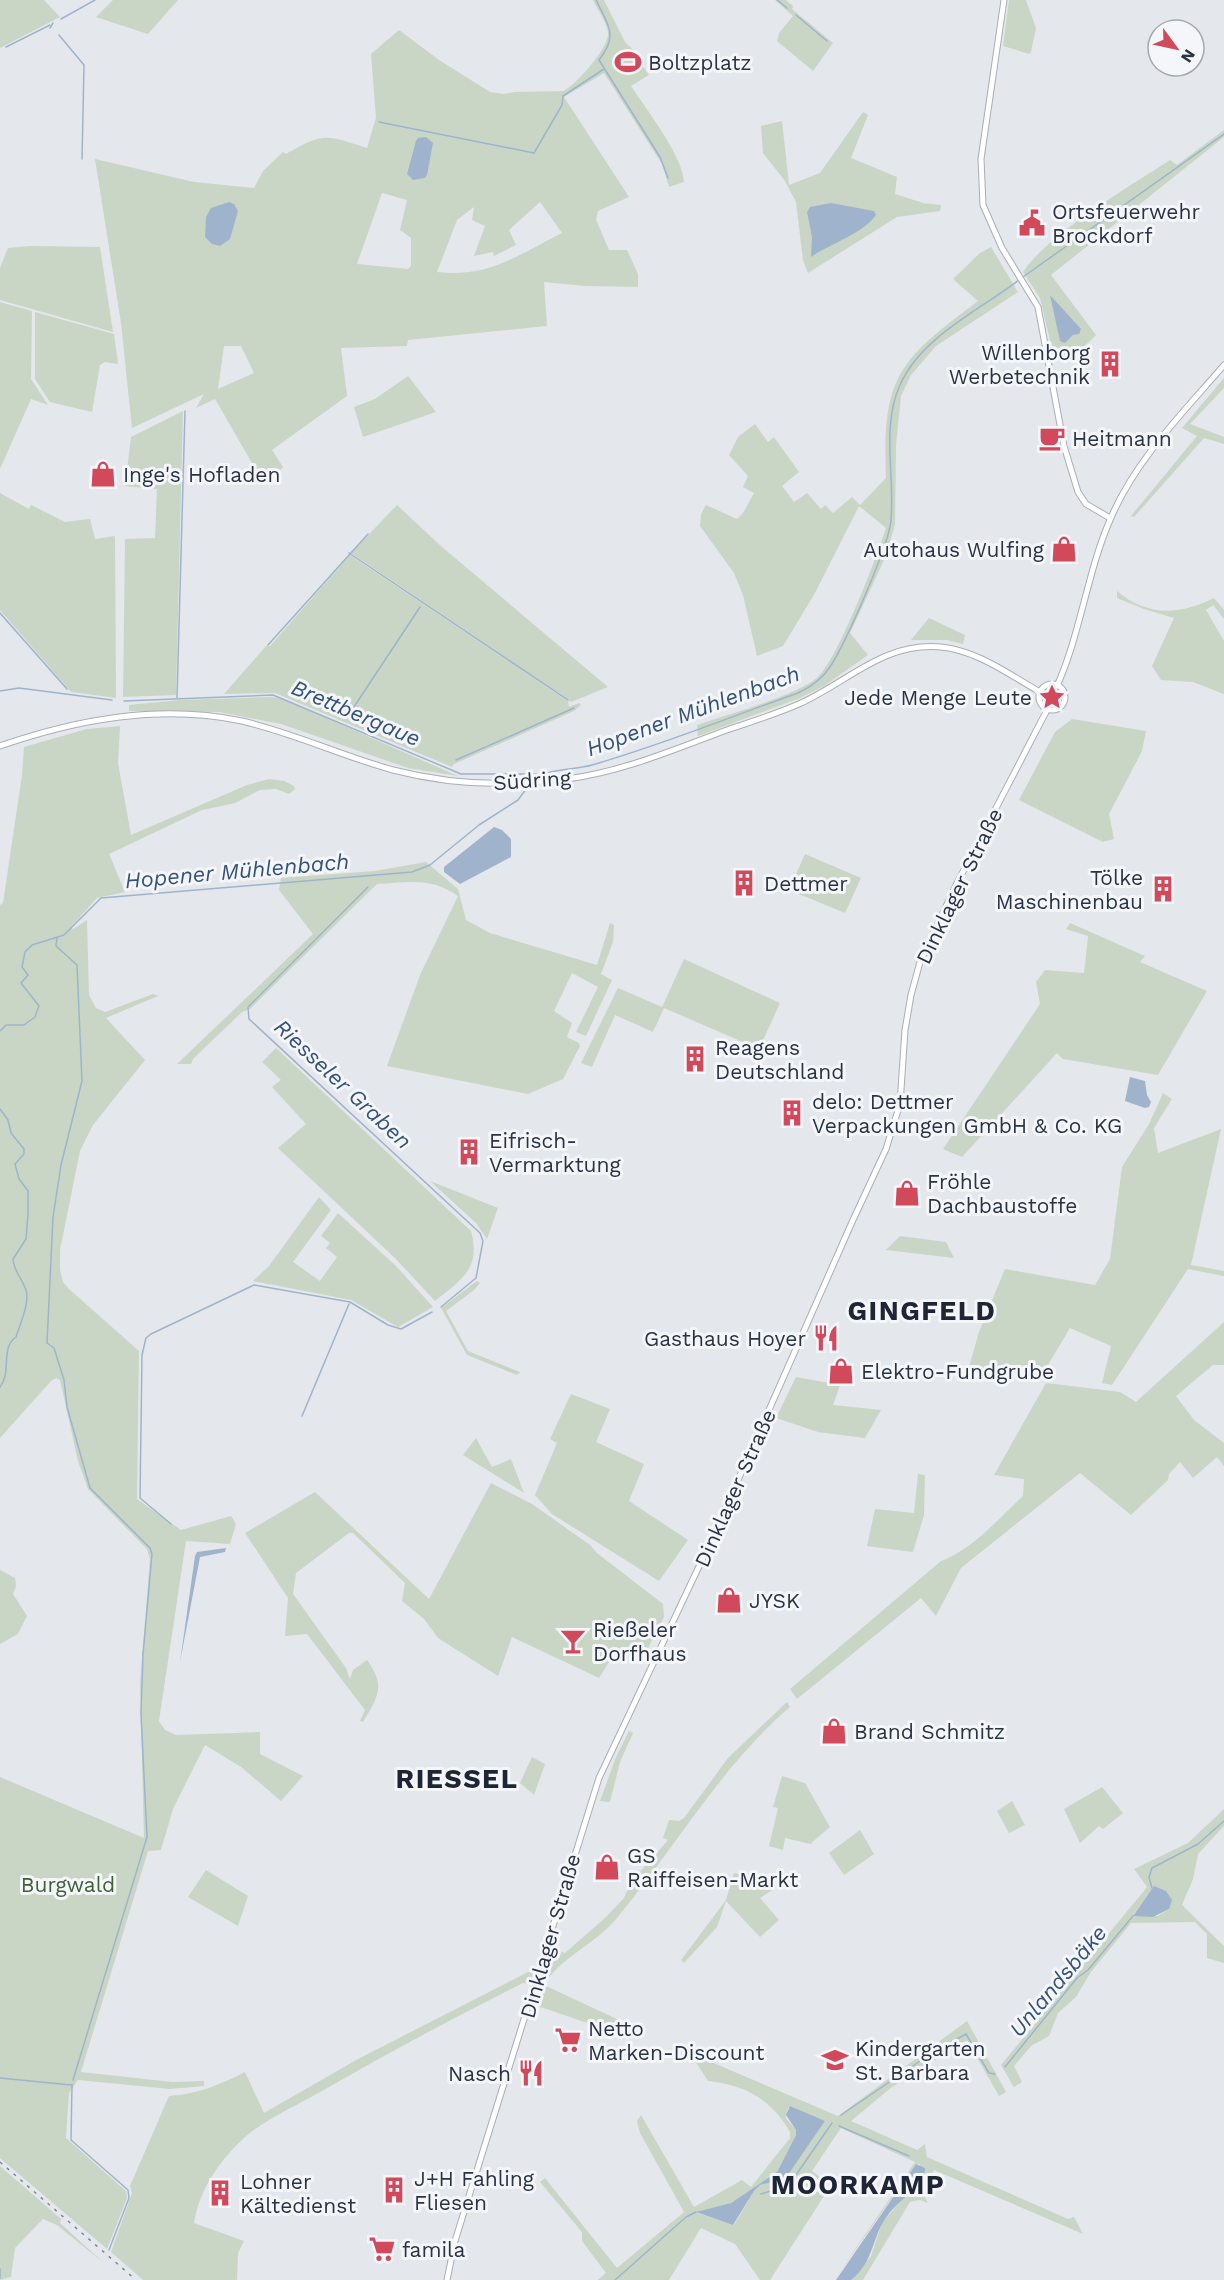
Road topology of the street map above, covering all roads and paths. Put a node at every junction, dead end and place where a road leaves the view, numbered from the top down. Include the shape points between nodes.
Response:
1 (1004, 0) edge
2 (1224, 365) edge
3 (1110, 518) junction
4 (1057, 686) junction
5 (1040, 692) junction
6 (1047, 710) junction
7 (0, 746) edge
8 (447, 2280) edge

1 - 3 main road via 980,176 987,219 1042,319 1072,477 1086,504
2 - 3 main road via 1152,449
3 - 4 main road via 1096,555 1070,655
4 - 5 main road via 1049,685
4 - 6 main road via 1064,701 1056,710
5 - 6 main road via 1040,702
5 - 7 main road, Südring via 985,661 958,651 914,647 869,662 799,704 697,741 595,774 521,784 425,777 272,729 206,716 150,714 90,720
6 - 8 main road, Dinklager Straße via 920,962 905,1030 900,1104 886,1149 600,1778 455,2241

